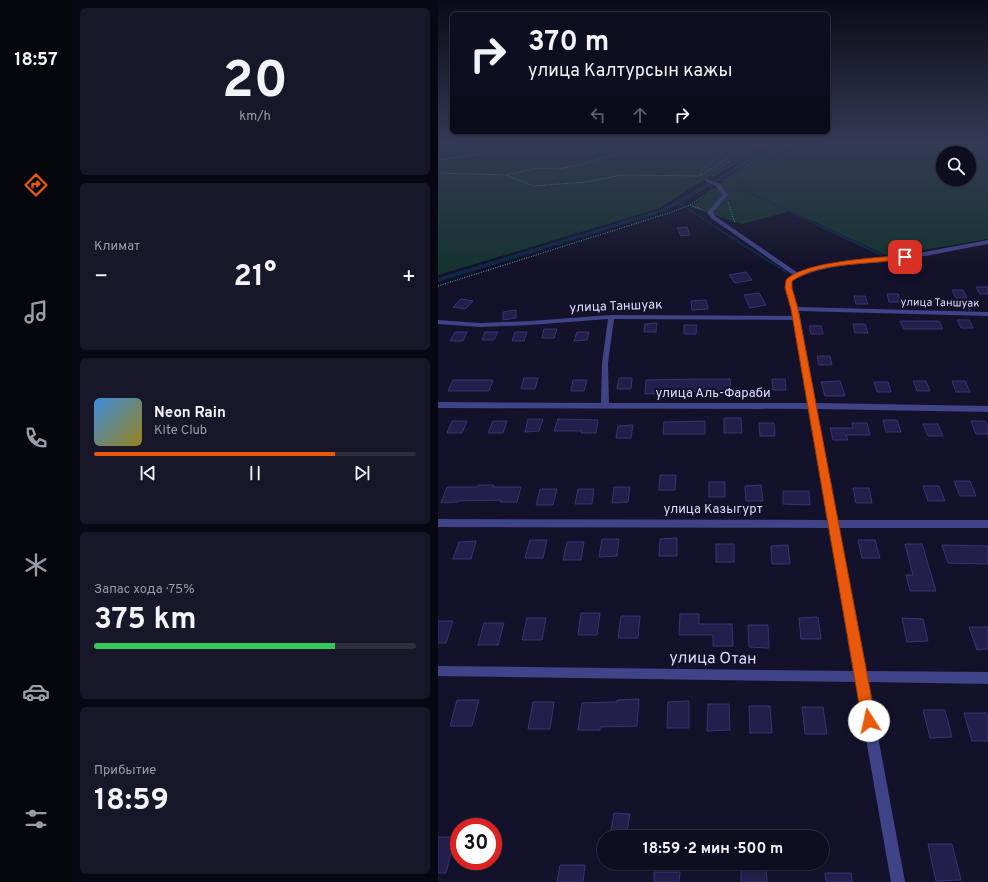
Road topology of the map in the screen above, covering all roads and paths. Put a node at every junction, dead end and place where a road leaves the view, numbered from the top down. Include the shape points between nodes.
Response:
1 (526, 183) edge
2 (571, 183) edge
3 (714, 183) edge
4 (721, 183) edge
5 (718, 185) junction
6 (726, 195) junction
7 (690, 205) junction
8 (710, 212) junction
9 (734, 231) junction
10 (988, 242) edge
11 (797, 275) junction
12 (438, 286) edge
13 (795, 314) junction
14 (988, 314) edge
15 (610, 317) junction
16 (438, 322) edge
17 (438, 405) edge
18 (605, 406) junction
19 (812, 406) junction
20 (988, 409) edge
21 (438, 523) edge
22 (833, 523) junction
23 (988, 524) edge
24 (438, 671) edge
25 (861, 677) junction
26 (988, 678) edge
27 (898, 882) edge

1 - 2 path via 533,186
3 - 5 street
4 - 5 path
5 - 6 street
5 - 7 path
6 - 8 street
6 - 9 path via 736,227
7 - 8 path
7 - 12 path
8 - 9 street via 713,217
9 - 11 street
10 - 11 street via 891,259 826,266
11 - 13 street via 789,280
13 - 14 street, улица Таншуак
13 - 15 street, улица Таншуак
13 - 19 street
15 - 16 street, улица Таншуак via 480,325
15 - 18 street via 605,363
17 - 18 street, улица Аль-Фараби
18 - 19 street, улица Аль-Фараби
19 - 20 street, улица Аль-Фараби
19 - 22 street
21 - 22 street, улица Казыгурт
22 - 23 street, улица Казыгурт
22 - 25 street
24 - 25 street, улица Отан
25 - 26 street, улица Отан
25 - 27 street

